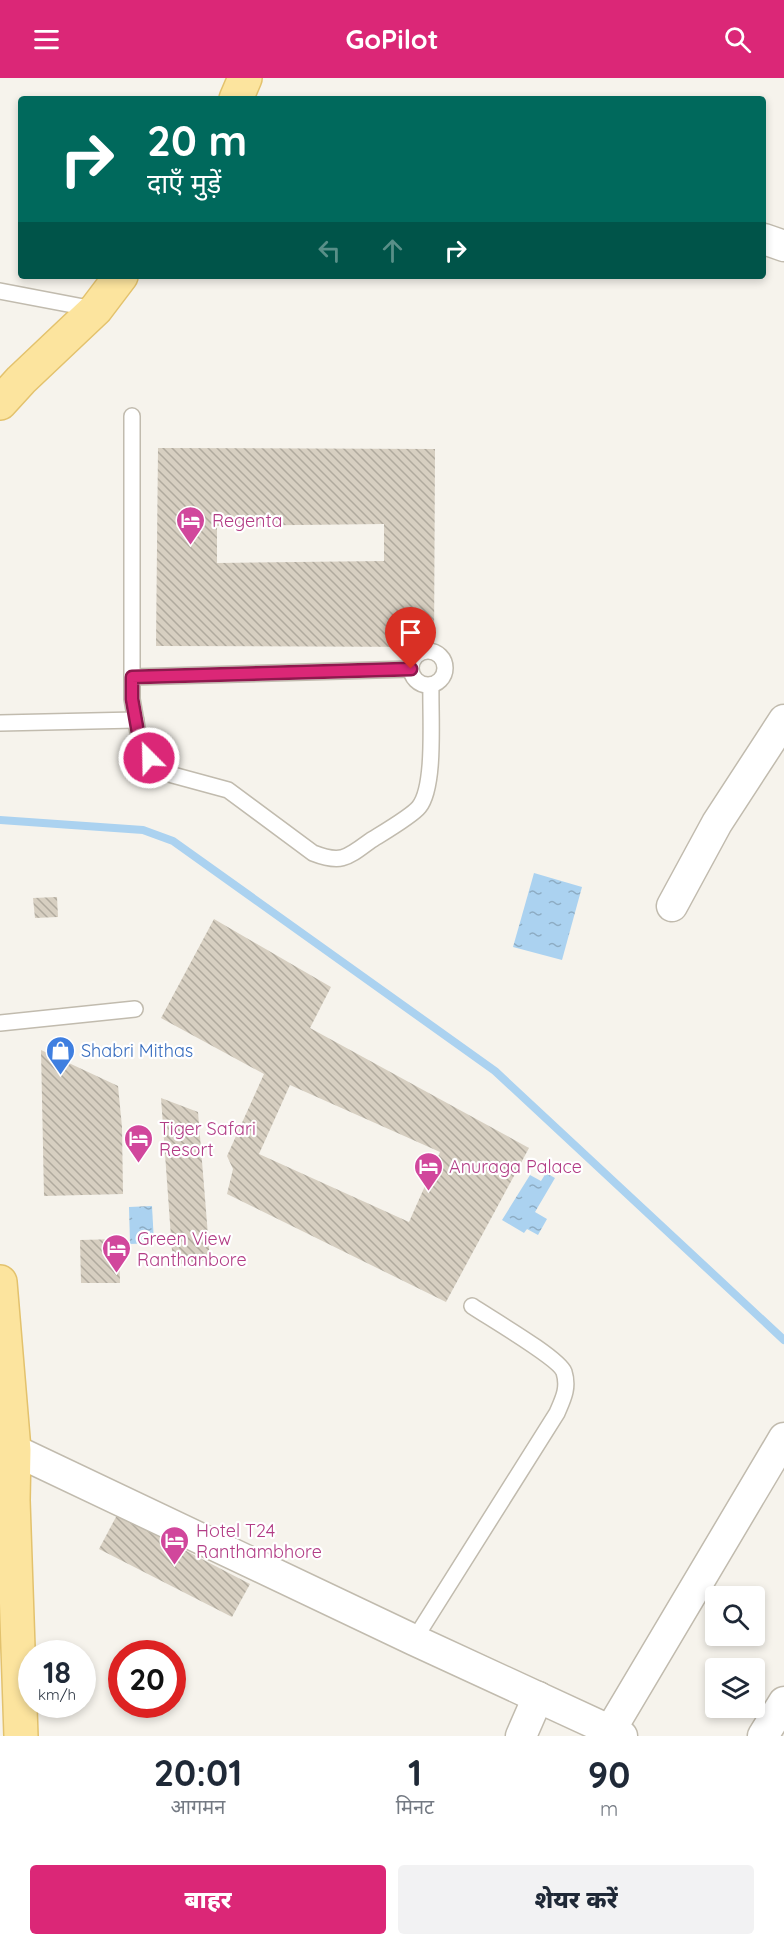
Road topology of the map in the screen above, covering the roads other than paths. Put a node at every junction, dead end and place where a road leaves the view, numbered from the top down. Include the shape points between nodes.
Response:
1 (245, 78) edge
2 (237, 96) edge
3 (766, 240) edge
4 (784, 246) edge
5 (119, 279) edge
6 (0, 291) edge
7 (96, 309) junction
8 (0, 403) edge
9 (132, 416) dead end
10 (411, 669) junction
11 (132, 677) junction
12 (431, 685) junction
13 (136, 720) junction
14 (784, 720) edge
15 (0, 723) edge
16 (672, 906) dead end
17 (135, 1009) dead end
18 (0, 1023) edge
19 (0, 1282) edge
20 (472, 1306) dead end
21 (784, 1438) edge
22 (14, 1450) junction
23 (7, 1502) edge
24 (414, 1640) junction
25 (538, 1697) junction
26 (784, 1701) edge
27 (616, 1733) edge
28 (21, 1736) edge
29 (521, 1736) edge
30 (763, 1736) edge

1 - 2 main road
3 - 4 street
5 - 7 main road
6 - 7 lane
7 - 8 main road
9 - 11 lane
10 - 11 lane
10 - 12 lane via 420,683
10 - 12 lane via 413,658 422,651 439,654 446,669 440,680
11 - 13 lane
12 - 13 lane via 427,793 418,808 346,859 328,859 313,853 228,790 158,771 140,744
13 - 15 lane
14 - 16 street via 717,823
17 - 18 lane
19 - 22 main road
20 - 24 lane via 548,1356 563,1370 566,1390 557,1413
21 - 27 street
22 - 23 main road
22 - 24 street
23 - 28 main road
24 - 25 street
25 - 27 street
25 - 29 street
26 - 30 street

